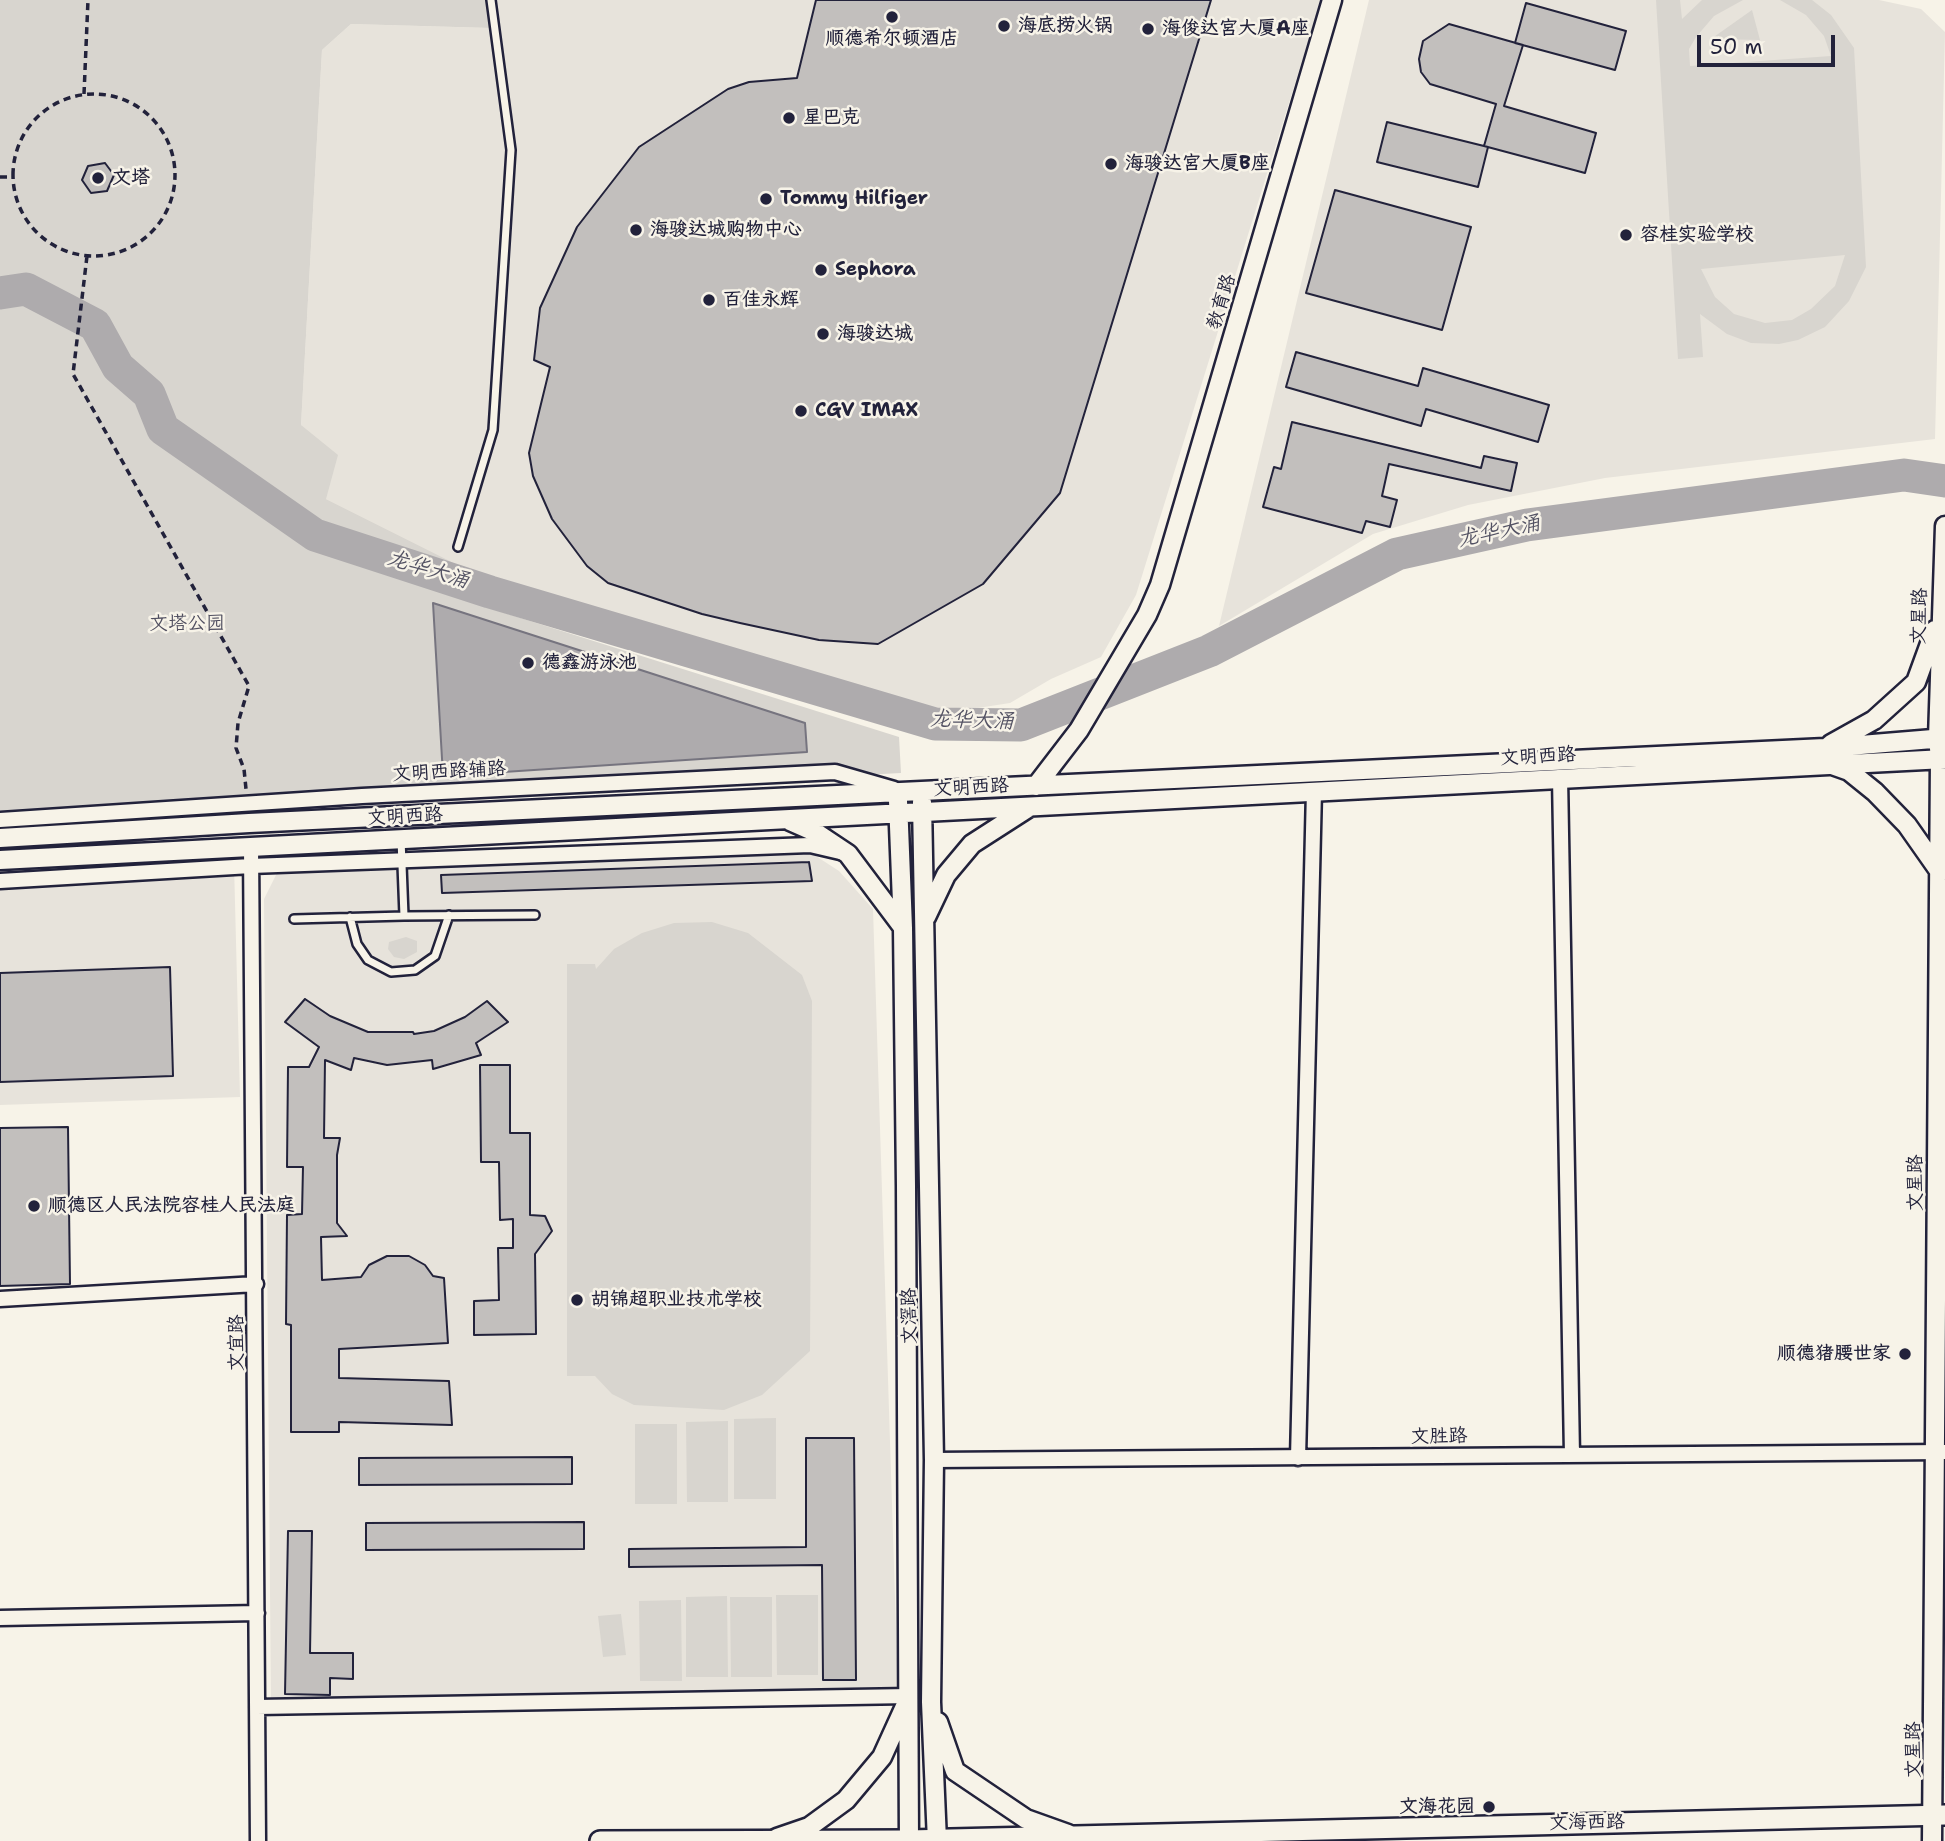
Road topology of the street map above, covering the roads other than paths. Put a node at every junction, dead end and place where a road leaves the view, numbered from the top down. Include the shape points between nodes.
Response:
1 (491, 0) edge
2 (1332, 0) edge
3 (1945, 526) edge
4 (458, 547) dead end
5 (1941, 614) junction
6 (1941, 738) edge
7 (1827, 756) junction
8 (1943, 759) edge
9 (1560, 777) junction
10 (1036, 786) junction
11 (923, 789) junction
12 (1314, 790) junction
13 (899, 791) junction
14 (1031, 806) junction
15 (922, 812) junction
16 (898, 813) junction
17 (787, 819) junction
18 (0, 820) edge
19 (0, 838) edge
20 (401, 838) junction
21 (251, 846) junction
22 (848, 854) junction
23 (0, 860) edge
24 (402, 860) junction
25 (251, 866) junction
26 (1940, 872) junction
27 (0, 881) edge
28 (449, 915) junction
29 (535, 915) dead end
30 (404, 916) junction
31 (350, 917) junction
32 (294, 919) dead end
33 (924, 923) junction
34 (904, 928) junction
35 (256, 1284) junction
36 (0, 1299) edge
37 (1940, 1452) edge
38 (1572, 1455) junction
39 (1298, 1458) junction
40 (934, 1460) junction
41 (257, 1613) junction
42 (0, 1618) edge
43 (910, 1696) junction
44 (932, 1702) junction
45 (257, 1707) junction
46 (1940, 1815) edge
47 (1068, 1834) junction
48 (937, 1839) edge
49 (771, 1840) edge
50 (909, 1840) edge
51 (258, 1841) edge
52 (600, 1841) edge
53 (1933, 1841) edge

1 - 4 lane via 511,150 493,430
2 - 10 street, 教育路 via 1164,574 1147,615 1079,730
3 - 5 street, 文星路
5 - 6 street, 文星路
5 - 7 street via 1916,682
6 - 7 street, 文明西路
6 - 8 street, 文星路
7 - 8 street, 文明西路
7 - 9 street, 文明西路
7 - 10 street, 文明西路
7 - 26 street via 1875,792 1907,825
8 - 26 street, 文星路
9 - 12 street, 文明西路
9 - 38 street
10 - 11 street, 文明西路
11 - 13 street, 文明西路
11 - 15 street, 文滘路
12 - 14 street, 文明西路
12 - 39 street
13 - 16 street, 文滘路
13 - 18 street, 文明西路辅路 via 835,772
13 - 19 street, 文明西路
14 - 15 street, 文明西路
14 - 33 street via 972,844 946,875
15 - 16 street, 文明西路
15 - 33 street, 文滘路
16 - 17 street, 文明西路
16 - 34 street, 文滘路
17 - 20 street, 文明西路
17 - 22 street
20 - 21 street, 文明西路
20 - 24 lane
21 - 23 street, 文明西路
21 - 25 street, 文宜路
22 - 24 street via 810,845
22 - 34 street
24 - 25 street
24 - 30 lane
25 - 27 street
25 - 35 street, 文宜路
26 - 37 street, 文星路
28 - 29 lane
28 - 30 lane
28 - 31 lane via 435,956 415,970 391,972 368,960 357,944
30 - 31 lane
31 - 32 lane
33 - 40 street, 文滘路
34 - 43 street, 文滘路
35 - 36 street
35 - 41 street, 文宜路
37 - 38 street, 文胜路
37 - 46 street, 文星路
38 - 39 street, 文胜路
39 - 40 street, 文胜路
40 - 44 street, 文滘路
41 - 42 street
41 - 45 street, 文宜路
43 - 45 street
43 - 49 street via 882,1757 846,1800 809,1827
43 - 50 street, 文滘路
44 - 47 street via 955,1771 1026,1819
44 - 48 street, 文滘路
45 - 51 street, 文宜路
46 - 47 main road, 文海西路
46 - 53 street, 文星路
47 - 48 main road, 文海西路
48 - 50 main road, 文海西路
49 - 50 main road, 文海西路
49 - 52 main road, 文海西路

